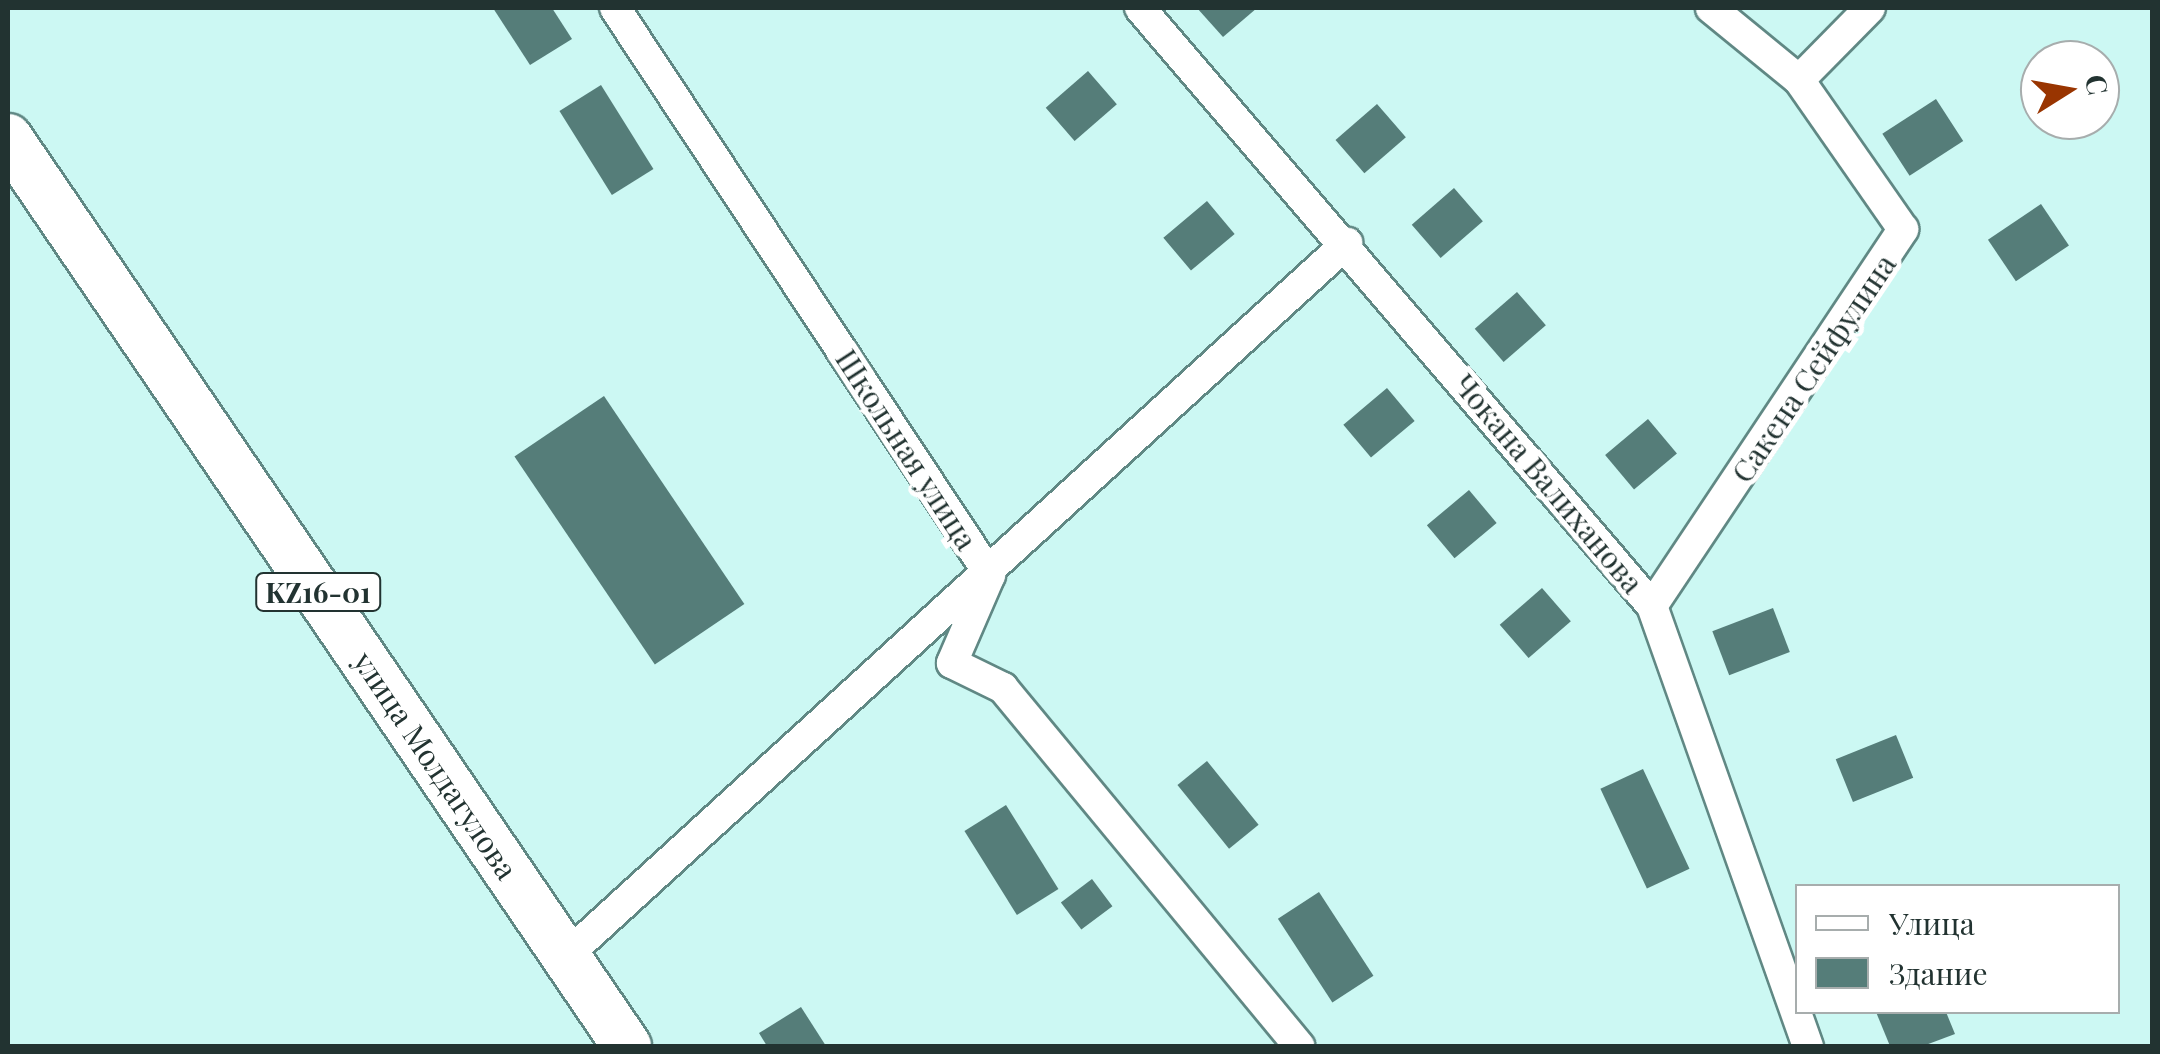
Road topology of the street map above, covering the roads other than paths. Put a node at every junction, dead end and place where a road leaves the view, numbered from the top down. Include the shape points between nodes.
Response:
1 (615, 8) edge
2 (1140, 8) edge
3 (1710, 8) edge
4 (1870, 8) edge
5 (1798, 80) junction
6 (8, 138) edge
7 (1347, 243) junction
8 (990, 575) junction
9 (1652, 606) junction
10 (566, 956) junction
11 (1795, 1009) edge
12 (1797, 1014) edge
13 (627, 1046) edge
14 (1299, 1046) edge
15 (1808, 1046) edge

1 - 8 street, Школьная улица
2 - 7 street, Чокана Валиханова
3 - 5 street, Сакена Сейфулина
4 - 5 street
5 - 9 street, Сакена Сейфулина via 1903,229
6 - 10 main road, улица Молдагулова / KZ16-01
7 - 8 street
7 - 9 street, Чокана Валиханова
8 - 10 street
8 - 14 street, Школьная улица via 952,663 1003,688
9 - 11 street, Чокана Валиханова
10 - 13 main road, улица Молдагулова / KZ16-01
12 - 15 street, Чокана Валиханова

